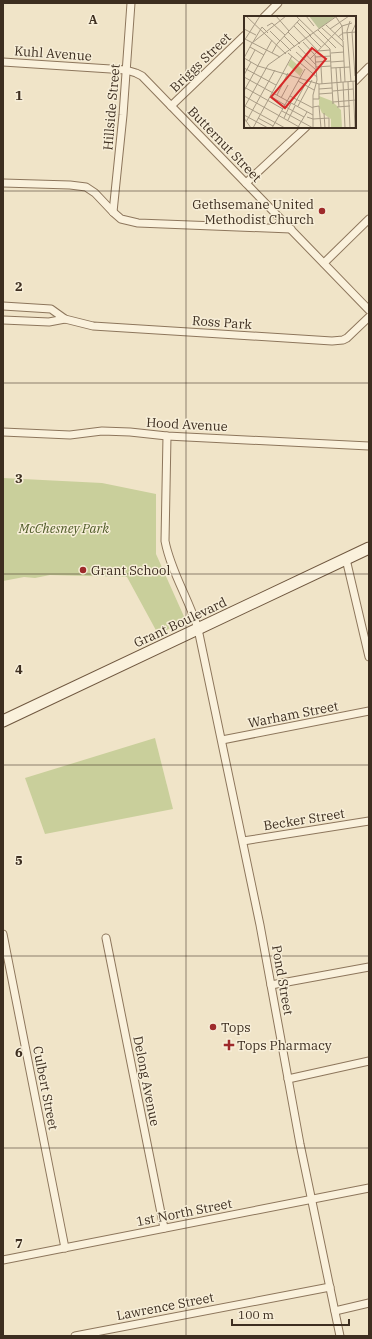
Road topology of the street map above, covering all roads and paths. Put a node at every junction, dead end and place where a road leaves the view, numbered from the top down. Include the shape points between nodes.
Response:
1 (131, 3) edge
2 (278, 3) edge
3 (265, 16) edge
4 (244, 36) edge
5 (3, 62) edge
6 (369, 67) edge
7 (126, 70) junction
8 (356, 80) edge
9 (171, 106) junction
10 (305, 128) edge
11 (3, 182) edge
12 (246, 184) junction
13 (113, 212) junction
14 (369, 219) edge
15 (291, 229) junction
16 (324, 263) junction
17 (3, 306) edge
18 (369, 310) edge
19 (369, 317) edge
20 (65, 319) junction
21 (3, 320) edge
22 (3, 432) edge
23 (167, 436) junction
24 (369, 446) edge
25 (369, 548) edge
26 (346, 559) junction
27 (198, 629) junction
28 (369, 657) edge
29 (369, 711) edge
30 (3, 721) edge
31 (222, 740) junction
32 (369, 821) edge
33 (243, 841) junction
34 (3, 934) edge
35 (106, 938) dead end
36 (369, 967) edge
37 (271, 985) junction
38 (369, 1062) edge
39 (288, 1079) junction
40 (369, 1188) edge
41 (312, 1198) junction
42 (164, 1228) junction
43 (65, 1248) junction
44 (3, 1260) edge
45 (330, 1287) junction
46 (369, 1303) edge
47 (335, 1311) junction
48 (75, 1336) edge
49 (340, 1336) edge

1 - 7 street, Hillside Street
2 - 3 street
4 - 9 street, Briggs Street
5 - 7 street, Kuhl Avenue
6 - 8 street
7 - 9 street, Butternut Street via 142,76
7 - 13 street, Hillside Street
9 - 12 street, Butternut Street
10 - 12 street
11 - 13 street via 86,187
12 - 15 street, Butternut Street
13 - 15 street via 122,219 138,223
14 - 16 street
15 - 16 street, Butternut Street
16 - 18 street, Butternut Street
17 - 20 street, Ross Park via 51,309
19 - 20 street, Ross Park via 347,338 332,341 93,326
20 - 21 street, Ross Park via 49,322
22 - 23 street, Hood Avenue via 70,435 109,432
23 - 24 street, Hood Avenue
23 - 27 street, Pond Street via 165,541 173,570
25 - 26 street, Grant Boulevard
26 - 27 street, Grant Boulevard
26 - 28 street
27 - 30 street, Grant Boulevard
27 - 31 street, Pond Street
29 - 31 street, Warham Street
31 - 33 street, Pond Street
32 - 33 street, Becker Street
33 - 37 street, Pond Street
34 - 43 street, Culbert Street
35 - 42 street, Delong Avenue
36 - 37 street
37 - 39 street, Pond Street
38 - 39 street
39 - 41 street, Pond Street
40 - 41 street, 1st North Street
41 - 42 street, 1st North Street
41 - 45 street, Pond Street
42 - 43 street, 1st North Street
43 - 44 street, 1st North Street
45 - 47 street, Pond Street
45 - 48 street, Lawrence Street
46 - 47 street
47 - 49 street, Pond Street

